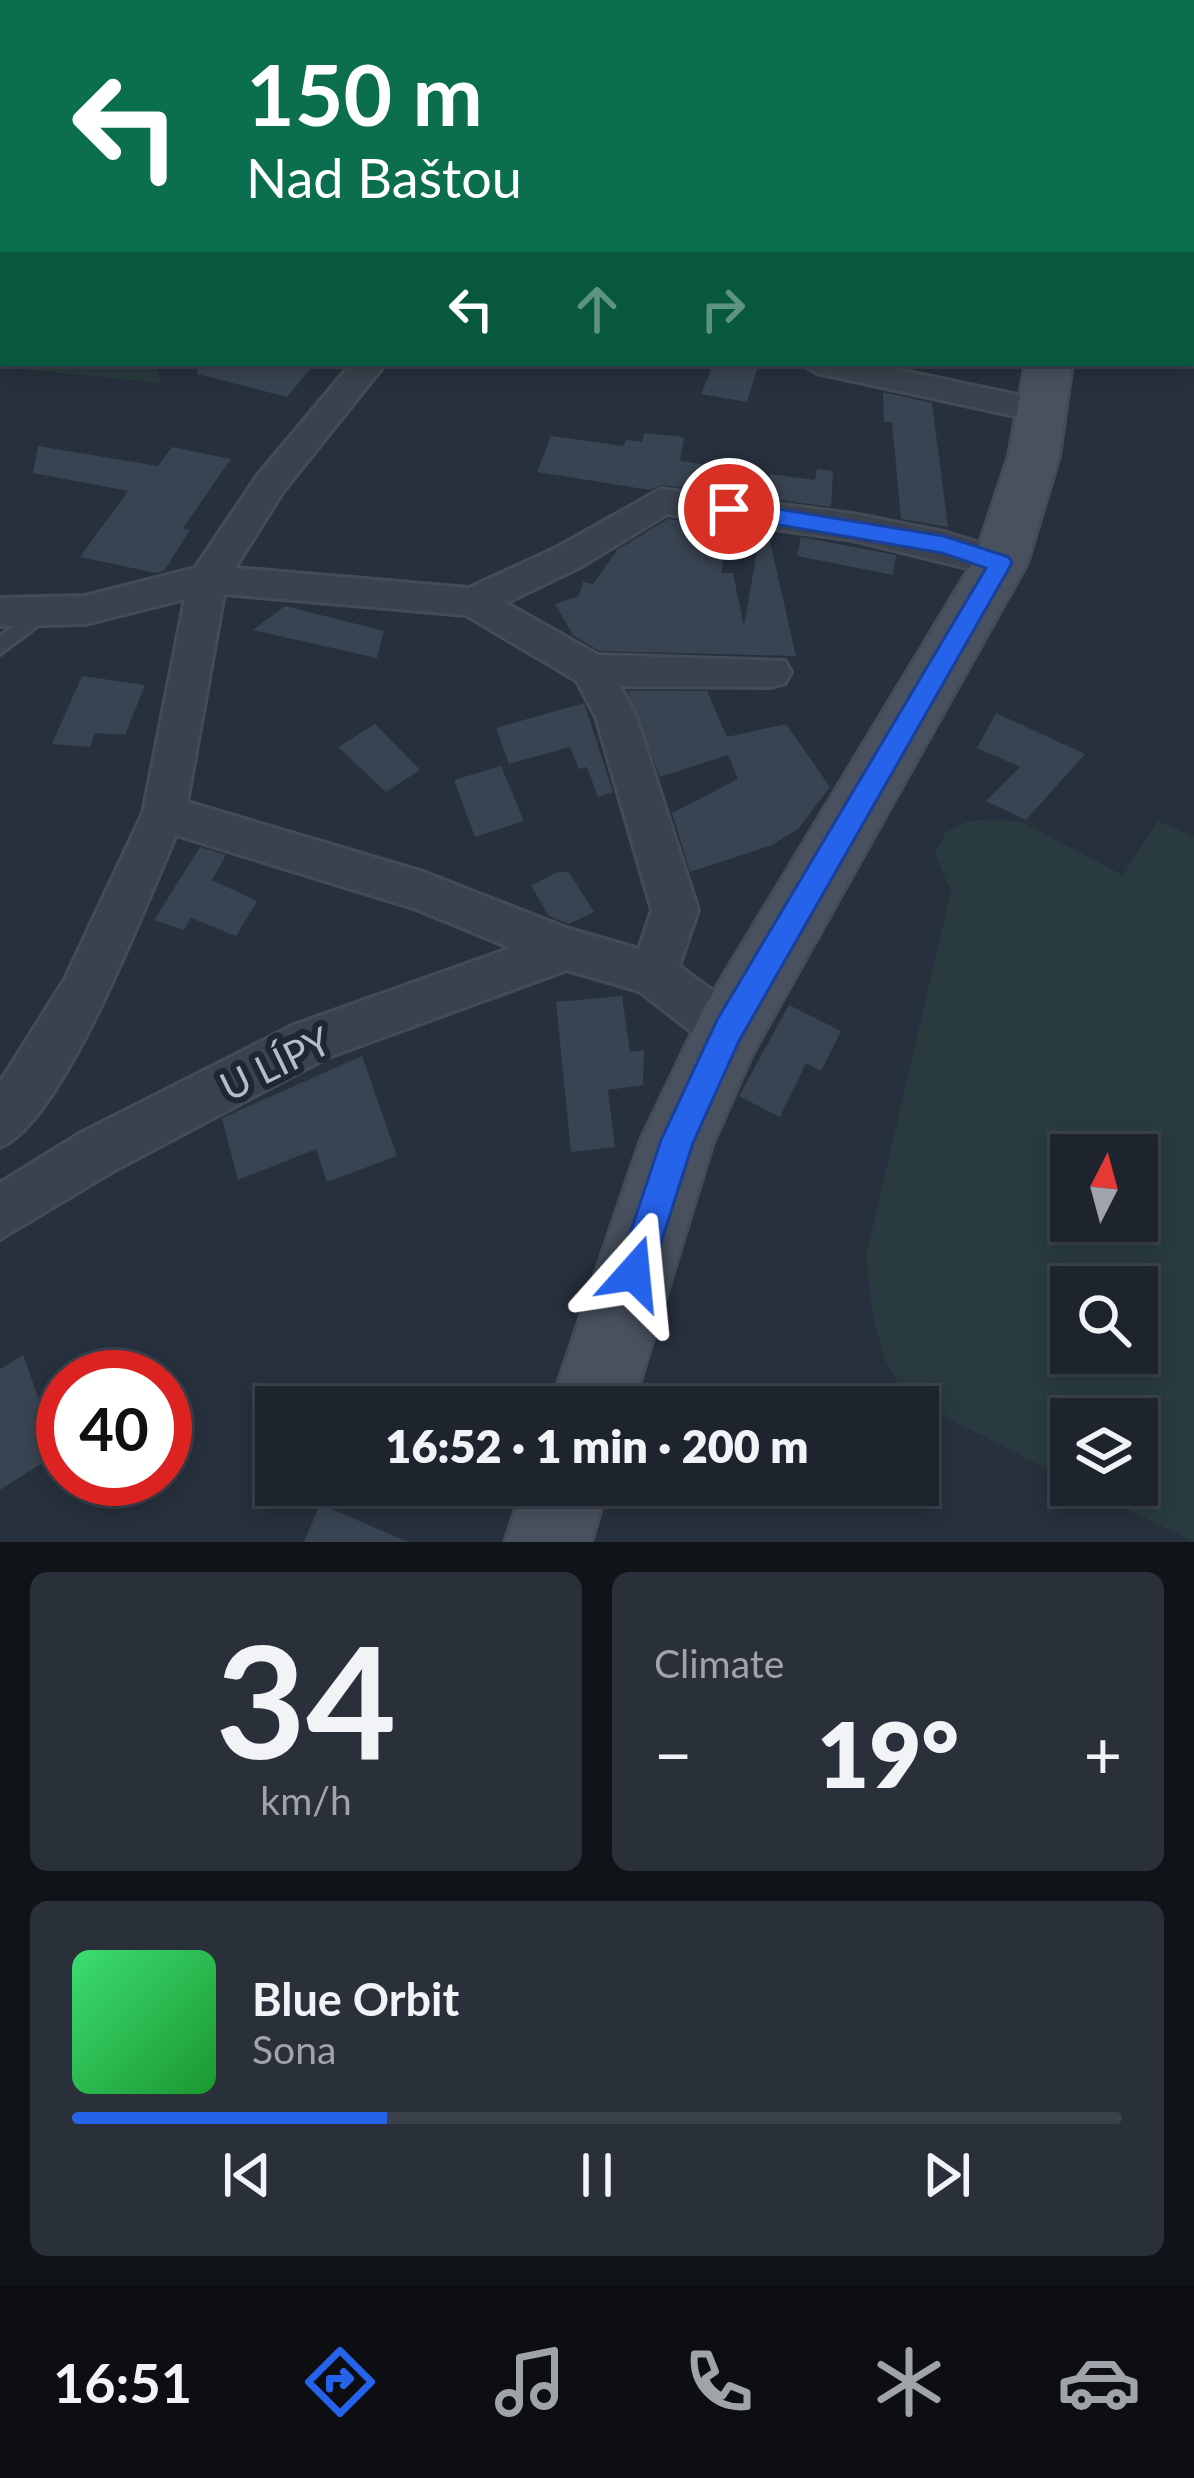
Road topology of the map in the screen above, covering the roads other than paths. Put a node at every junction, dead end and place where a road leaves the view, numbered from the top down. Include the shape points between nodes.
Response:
1 (368, 366) edge
2 (846, 366) edge
3 (1045, 387) edge
4 (1000, 563) junction
5 (208, 579) junction
6 (472, 602) junction
7 (19, 614) edge
8 (0, 647) edge
9 (592, 670) junction
10 (771, 672) dead end
11 (164, 814) junction
12 (567, 949) junction
13 (653, 974) junction
14 (728, 1030) junction
15 (0, 1122) edge
16 (0, 1213) edge
17 (598, 1386) edge
18 (559, 1506) edge
19 (548, 1542) edge

1 - 5 street via 271,484
2 - 3 street
3 - 4 street via 1034,456
4 - 6 street via 854,527 661,502
4 - 14 street
5 - 6 street
5 - 7 street via 85,610
5 - 11 street
6 - 9 street
7 - 8 lane
9 - 10 street
9 - 13 street via 616,716 676,910
11 - 12 street via 423,892
11 - 15 street via 82,994
12 - 13 street
12 - 16 street, U LÍPY via 311,1041 97,1152
13 - 14 street
14 - 17 street via 677,1140
18 - 19 street

